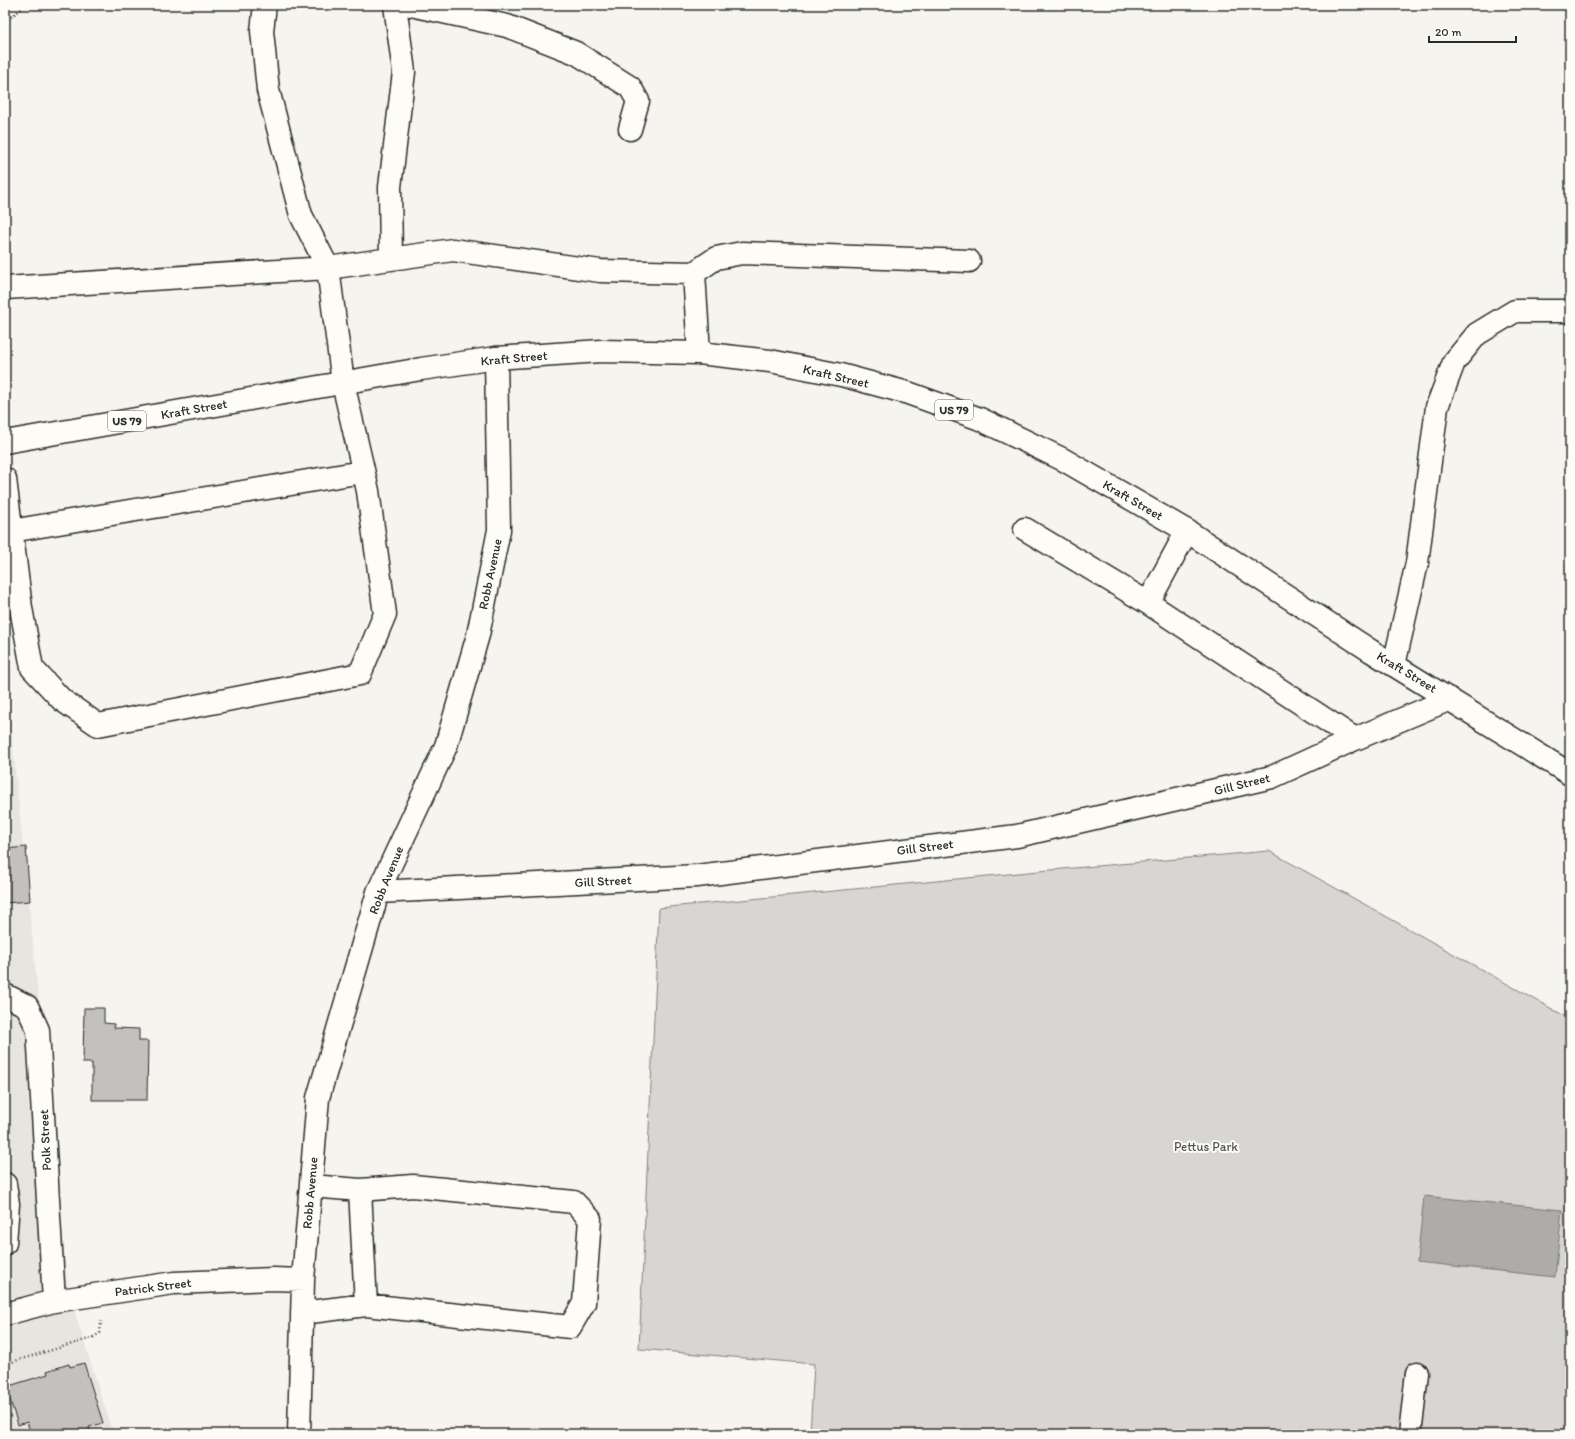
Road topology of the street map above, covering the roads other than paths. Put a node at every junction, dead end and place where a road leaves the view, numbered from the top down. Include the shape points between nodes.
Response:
1 (265, 5) edge
2 (395, 5) edge
3 (411, 5) edge
4 (630, 128) dead end
5 (391, 259) junction
6 (969, 261) dead end
7 (328, 268) junction
8 (694, 272) junction
9 (5, 288) edge
10 (1570, 311) edge
11 (699, 353) junction
12 (496, 358) junction
13 (343, 383) junction
14 (5, 442) edge
15 (362, 472) junction
16 (5, 479) edge
17 (1025, 529) dead end
18 (11, 531) junction
19 (1187, 532) junction
20 (1148, 604) junction
21 (1394, 665) junction
22 (1450, 699) junction
23 (1355, 739) junction
24 (1570, 774) edge
25 (378, 892) junction
26 (5, 995) edge
27 (5, 1184) edge
28 (311, 1186) junction
29 (360, 1190) junction
30 (5, 1243) edge
31 (303, 1280) junction
32 (54, 1301) junction
33 (366, 1305) junction
34 (302, 1313) junction
35 (5, 1314) edge
36 (1417, 1373) dead end
37 (299, 1434) edge
38 (1410, 1434) edge

1 - 7 main road via 262,31 268,90 301,216
2 - 5 main road via 404,72 390,188
3 - 4 main road via 506,26 576,53 630,87 638,102
5 - 7 main road
5 - 8 main road via 453,250 600,271
6 - 8 main road via 742,253 716,258
7 - 9 main road
7 - 13 main road
8 - 11 main road
10 - 21 main road via 1515,311 1477,334 1454,362 1437,407 1417,563
11 - 12 main road, Kraft Street / US 79 via 601,351
11 - 19 main road, Kraft Street / US 79 via 770,361 841,375 908,393 980,419 1064,460
12 - 13 main road, Kraft Street / US 79
12 - 25 main road, Robb Avenue via 500,530 478,635 446,746
13 - 14 main road, Kraft Street / US 79
13 - 15 main road
15 - 18 main road
15 - 18 main road via 368,491 385,614 360,674 98,725 62,700 32,668
16 - 18 main road
17 - 20 main road
19 - 20 main road
19 - 21 main road, Kraft Street / US 79
20 - 23 main road
21 - 22 main road, Kraft Street / US 79
22 - 23 main road, Gill Street
22 - 24 main road, Kraft Street / US 79
23 - 25 main road, Gill Street via 1272,777 1017,836 697,876
25 - 28 main road, Robb Avenue via 318,1098
26 - 32 main road, Polk Street via 27,1006 38,1030
27 - 30 main road via 8,1204
28 - 29 main road
28 - 31 main road, Robb Avenue
29 - 33 main road
29 - 33 main road via 413,1186 574,1202 590,1218 584,1303 570,1327
31 - 32 main road, Patrick Street via 174,1283
31 - 34 main road, Robb Avenue
32 - 35 main road, Patrick Street
33 - 34 main road
34 - 37 main road, Robb Avenue
36 - 38 main road

